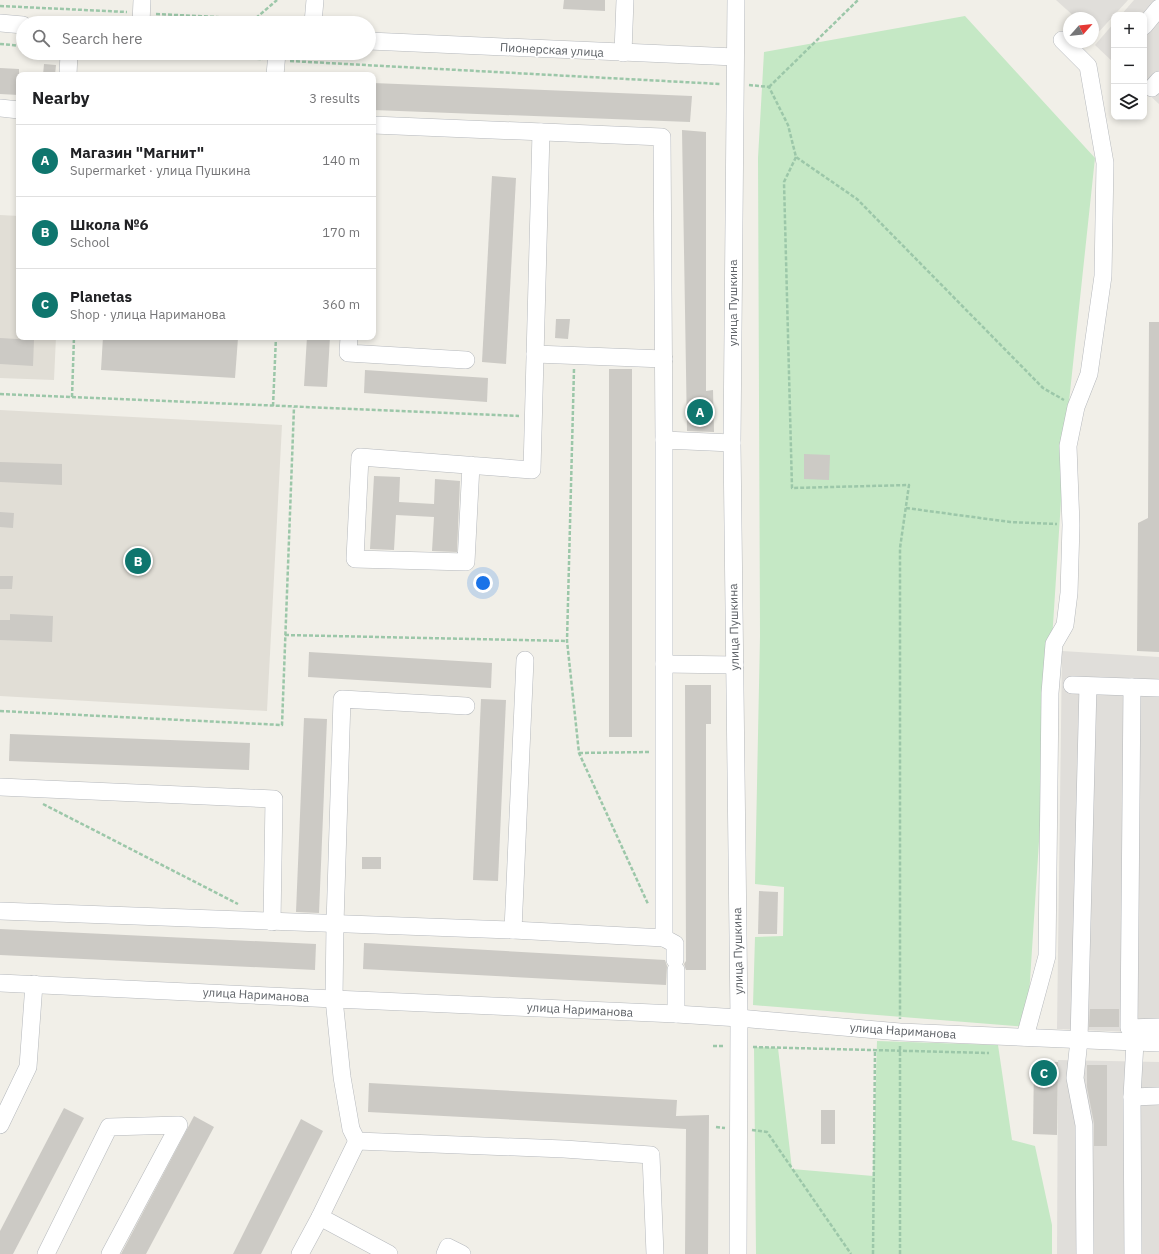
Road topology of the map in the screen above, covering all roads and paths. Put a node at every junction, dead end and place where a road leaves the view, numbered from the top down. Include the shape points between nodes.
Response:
1 (278, 0) edge
2 (315, 0) edge
3 (625, 0) edge
4 (736, 0) edge
5 (858, 0) edge
6 (0, 6) edge
7 (1159, 8) edge
8 (142, 12) edge
9 (207, 16) edge
10 (259, 16) edge
11 (314, 16) edge
12 (1147, 22) edge
13 (0, 23) edge
14 (16, 24) edge
15 (1062, 40) dead end
16 (376, 41) edge
17 (0, 44) edge
18 (16, 45) edge
19 (623, 53) junction
20 (735, 57) junction
21 (69, 60) edge
22 (276, 60) edge
23 (68, 72) edge
24 (275, 72) edge
25 (768, 87) dead end
26 (0, 108) edge
27 (16, 110) edge
28 (376, 125) edge
29 (541, 132) junction
30 (796, 157) dead end
31 (74, 340) edge
32 (276, 340) edge
33 (349, 340) edge
34 (534, 354) junction
35 (664, 359) junction
36 (466, 360) dead end
37 (574, 364) dead end
38 (0, 394) edge
39 (72, 397) junction
40 (273, 406) junction
41 (294, 406) junction
42 (533, 416) junction
43 (664, 440) junction
44 (732, 443) junction
45 (471, 465) junction
46 (906, 508) junction
47 (1072, 525) junction
48 (285, 635) junction
49 (567, 641) junction
50 (525, 660) dead end
51 (664, 664) junction
52 (735, 665) junction
53 (1072, 685) dead end
54 (1088, 686) junction
55 (1132, 687) junction
56 (1159, 688) edge
57 (466, 706) dead end
58 (0, 711) edge
59 (664, 751) junction
60 (579, 753) junction
61 (0, 787) edge
62 (38, 802) dead end
63 (244, 907) dead end
64 (651, 910) dead end
65 (0, 911) edge
66 (272, 922) junction
67 (335, 924) junction
68 (512, 930) junction
69 (664, 938) junction
70 (0, 983) edge
71 (34, 984) junction
72 (334, 1000) junction
73 (676, 1014) junction
74 (739, 1018) junction
75 (1159, 1027) edge
76 (900, 1032) junction
77 (1025, 1037) junction
78 (1079, 1040) junction
79 (1135, 1042) junction
80 (1159, 1044) edge
81 (713, 1046) dead end
82 (738, 1046) junction
83 (875, 1050) junction
84 (900, 1050) junction
85 (988, 1053) dead end
86 (1159, 1096) edge
87 (1132, 1097) junction
88 (0, 1125) edge
89 (716, 1127) dead end
90 (738, 1129) junction
91 (358, 1141) junction
92 (320, 1217) junction
93 (46, 1254) edge
94 (110, 1254) edge
95 (300, 1254) edge
96 (389, 1254) edge
97 (445, 1254) edge
98 (462, 1254) edge
99 (655, 1254) edge
100 (738, 1254) edge
101 (851, 1254) edge
102 (874, 1254) edge
103 (900, 1254) edge
104 (1085, 1254) edge
105 (1132, 1254) edge

1 - 10 path
2 - 11 street
3 - 19 street
4 - 20 street, улица Пушкина
5 - 25 path
6 - 8 path
7 - 12 street
8 - 9 path
13 - 14 street
15 - 47 street via 1088,66 1105,163 1102,276 1089,374 1076,407 1068,446
16 - 19 street, Пионерская улица
17 - 18 path
19 - 20 street, Пионерская улица
20 - 44 street, улица Пушкина
21 - 23 street
22 - 24 street
26 - 27 street
28 - 29 street
29 - 34 street
29 - 35 street via 662,137
30 - 46 path via 784,182 792,488 910,485
31 - 39 path
32 - 40 path
33 - 36 street via 348,353
34 - 35 street
34 - 42 street
35 - 43 street
37 - 49 path
38 - 39 path
39 - 40 path
40 - 41 path
41 - 42 path
41 - 48 path
42 - 45 street via 532,470
43 - 44 street
43 - 51 street
44 - 52 street, улица Пушкина
45 - 45 street via 360,457 355,559 466,562
46 - 47 path via 1010,522
46 - 76 path via 900,548
47 - 77 street via 1065,625 1054,644 1050,693 1047,956
48 - 49 path
48 - 58 path via 282,725
49 - 60 path
50 - 68 street
51 - 52 street
51 - 59 street
52 - 74 street, улица Пушкина
53 - 54 street
54 - 55 street
54 - 78 street
55 - 56 street
55 - 75 street via 1129,1028
57 - 67 street via 342,700
59 - 60 path
59 - 69 street
60 - 64 path
61 - 66 street via 274,800
62 - 63 path
65 - 66 street
66 - 67 street
67 - 68 street
67 - 72 street
68 - 69 street
69 - 73 street via 675,944
70 - 71 street, улица Нариманова
71 - 72 street, улица Нариманова
71 - 88 street via 28,1067
72 - 73 street, улица Нариманова
72 - 91 street via 344,1092 351,1129
73 - 74 street, улица Нариманова
74 - 76 street, улица Нариманова
74 - 82 street, улица Пушкина
76 - 77 street, улица Нариманова
76 - 84 path
77 - 78 street, улица Нариманова
78 - 79 street, улица Нариманова
78 - 104 street via 1075,1078 1084,1125
79 - 80 street, улица Нариманова
79 - 87 street
81 - 82 path
82 - 83 path
82 - 90 street, улица Пушкина
83 - 84 path
83 - 102 path
84 - 85 path
84 - 103 path
86 - 87 street
87 - 105 street
89 - 90 path
90 - 100 street, улица Пушкина
90 - 101 path via 767,1132
91 - 92 street
91 - 99 street via 651,1155
92 - 95 street
92 - 96 street
93 - 94 street via 109,1127 179,1125
97 - 98 street via 448,1247

